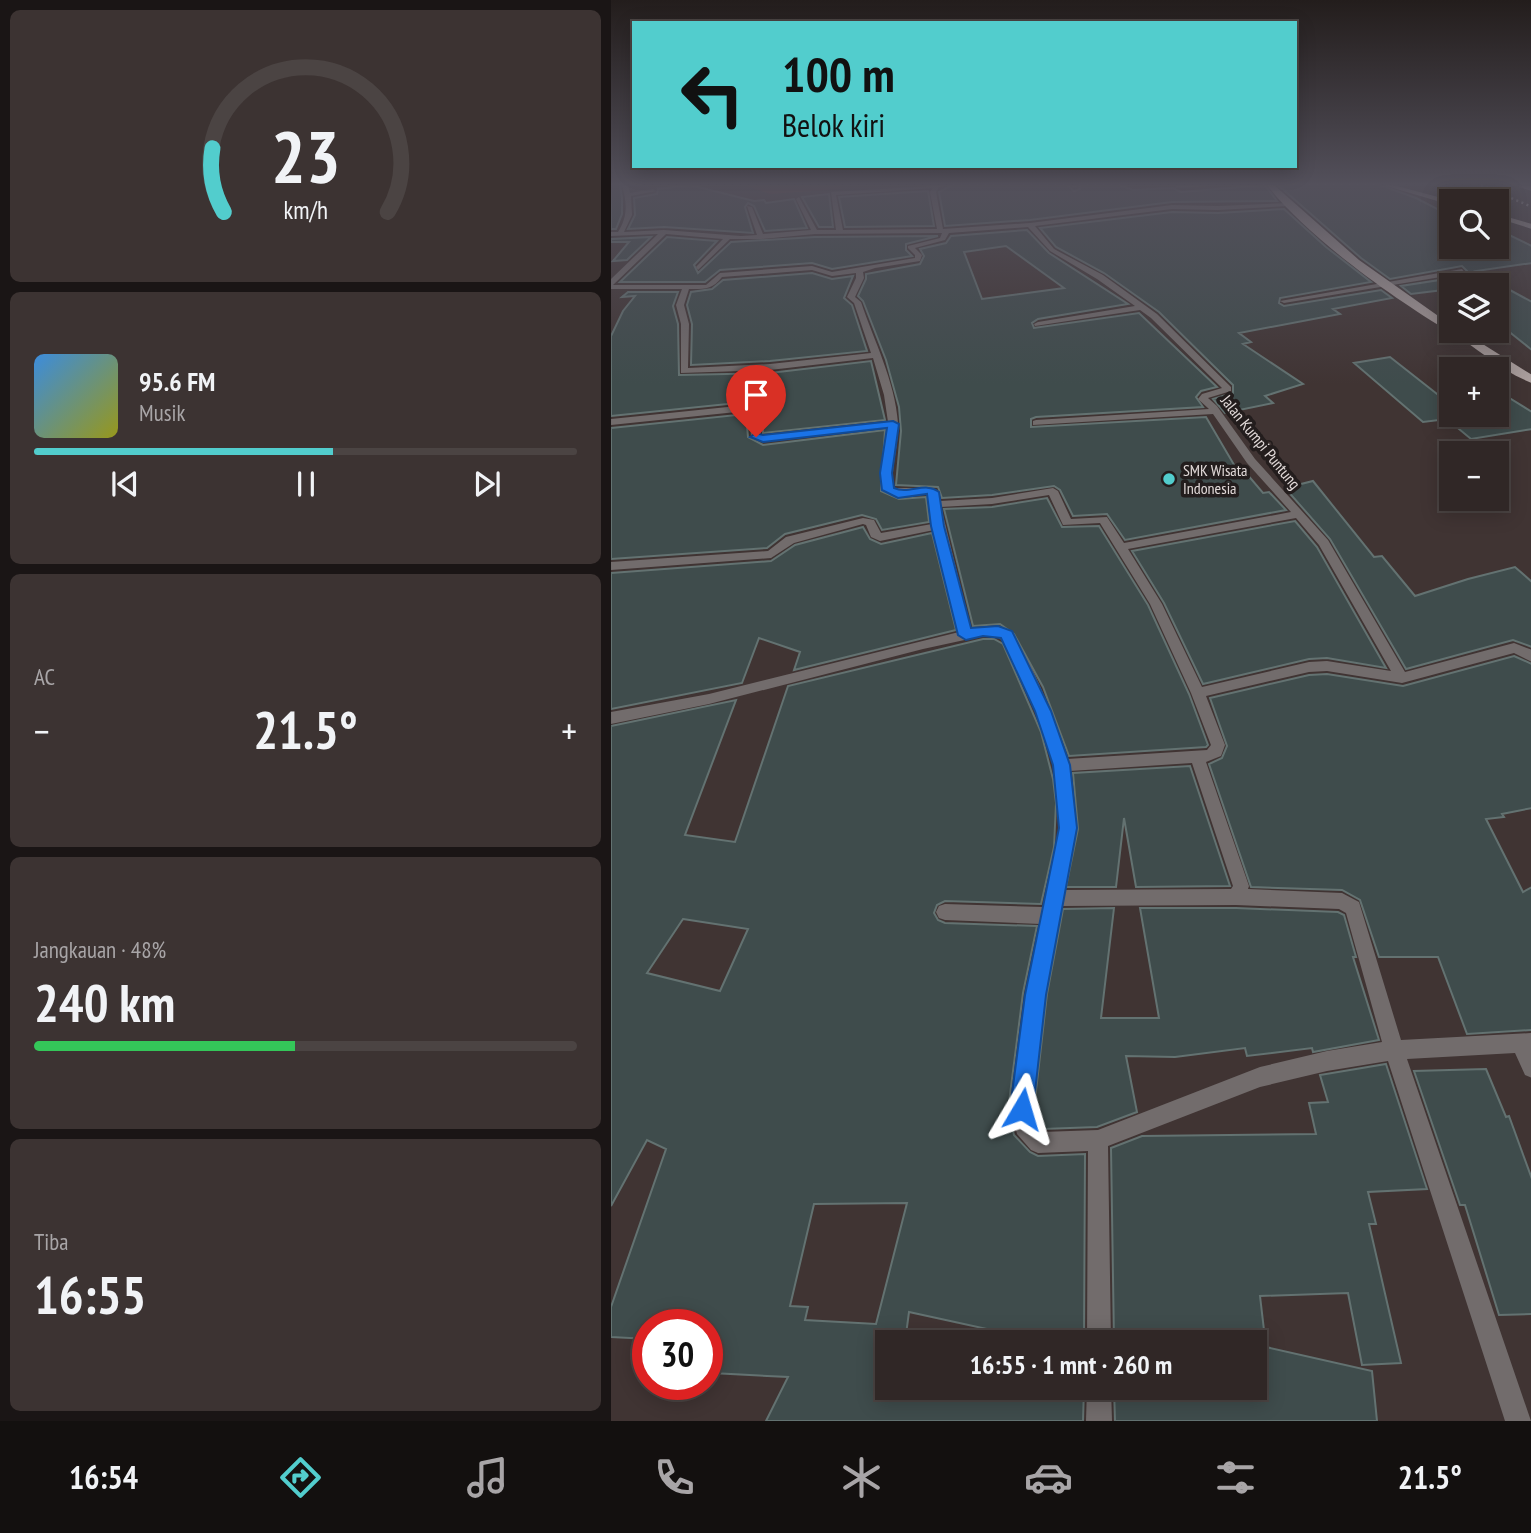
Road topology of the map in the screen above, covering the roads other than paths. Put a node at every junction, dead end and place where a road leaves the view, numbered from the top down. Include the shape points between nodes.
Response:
1 (645, 251) edge
2 (714, 251) edge
3 (915, 251) edge
4 (1054, 251) edge
5 (1344, 251) edge
6 (698, 268) dead end
7 (859, 271) junction
8 (1462, 271) dead end
9 (1382, 284) junction
10 (611, 285) edge
11 (686, 287) junction
12 (1284, 301) dead end
13 (1142, 307) junction
14 (1439, 321) edge
15 (1038, 324) dead end
16 (1473, 343) edge
17 (876, 355) junction
18 (1531, 380) edge
19 (1215, 411) junction
20 (611, 422) edge
21 (1036, 423) dead end
22 (893, 424) junction
23 (935, 504) junction
24 (1300, 514) junction
25 (938, 526) junction
26 (1120, 547) junction
27 (611, 566) edge
28 (966, 635) junction
29 (1526, 653) edge
30 (1402, 678) junction
31 (1198, 693) junction
32 (611, 718) edge
33 (1197, 757) junction
34 (1062, 765) junction
35 (1236, 897) junction
36 (1053, 907) junction
37 (945, 912) dead end
38 (1526, 1044) edge
39 (1394, 1051) junction
40 (1531, 1068) edge
41 (1098, 1140) junction
42 (1099, 1330) edge
43 (1099, 1400) edge
44 (1099, 1421) edge
45 (1518, 1421) edge

1 - 10 street
2 - 6 street
3 - 7 street via 918,260
4 - 13 street, Jalan Kumpi Puntung
5 - 9 main road
7 - 11 street via 749,271 720,275 710,286
7 - 17 street via 851,297 857,302
8 - 9 street
9 - 12 street
9 - 14 main road
10 - 11 street
11 - 17 street via 680,305 685,324 684,371
13 - 15 street
13 - 19 street, Jalan Kumpi Puntung via 1228,389 1203,397
16 - 18 main road
17 - 22 street
19 - 21 street
19 - 24 street, Jalan Kumpi Puntung via 1251,461
20 - 22 street via 747,408 754,411 753,433 763,439
22 - 23 street via 888,490 898,494 928,490 933,492
23 - 25 street
23 - 26 street via 1053,491 1067,523 1103,519
24 - 26 street
24 - 30 street, Jalan Kumpi Puntung via 1324,543
25 - 27 street via 880,537 870,522 863,521 790,540 771,554
25 - 28 street
26 - 31 street via 1156,604
28 - 32 street via 709,699
28 - 34 street via 998,631 1010,639
29 - 30 street
30 - 31 street via 1309,667
31 - 33 street via 1218,745 1210,756
33 - 34 street
33 - 35 street via 1241,886
34 - 36 street via 1068,828
35 - 36 street
35 - 39 street via 1342,901 1353,908
36 - 37 street
36 - 41 street via 1035,995 1024,1127 1038,1143
38 - 39 street
38 - 40 street
39 - 41 street via 1260,1077
39 - 45 street
41 - 42 street
43 - 44 street

